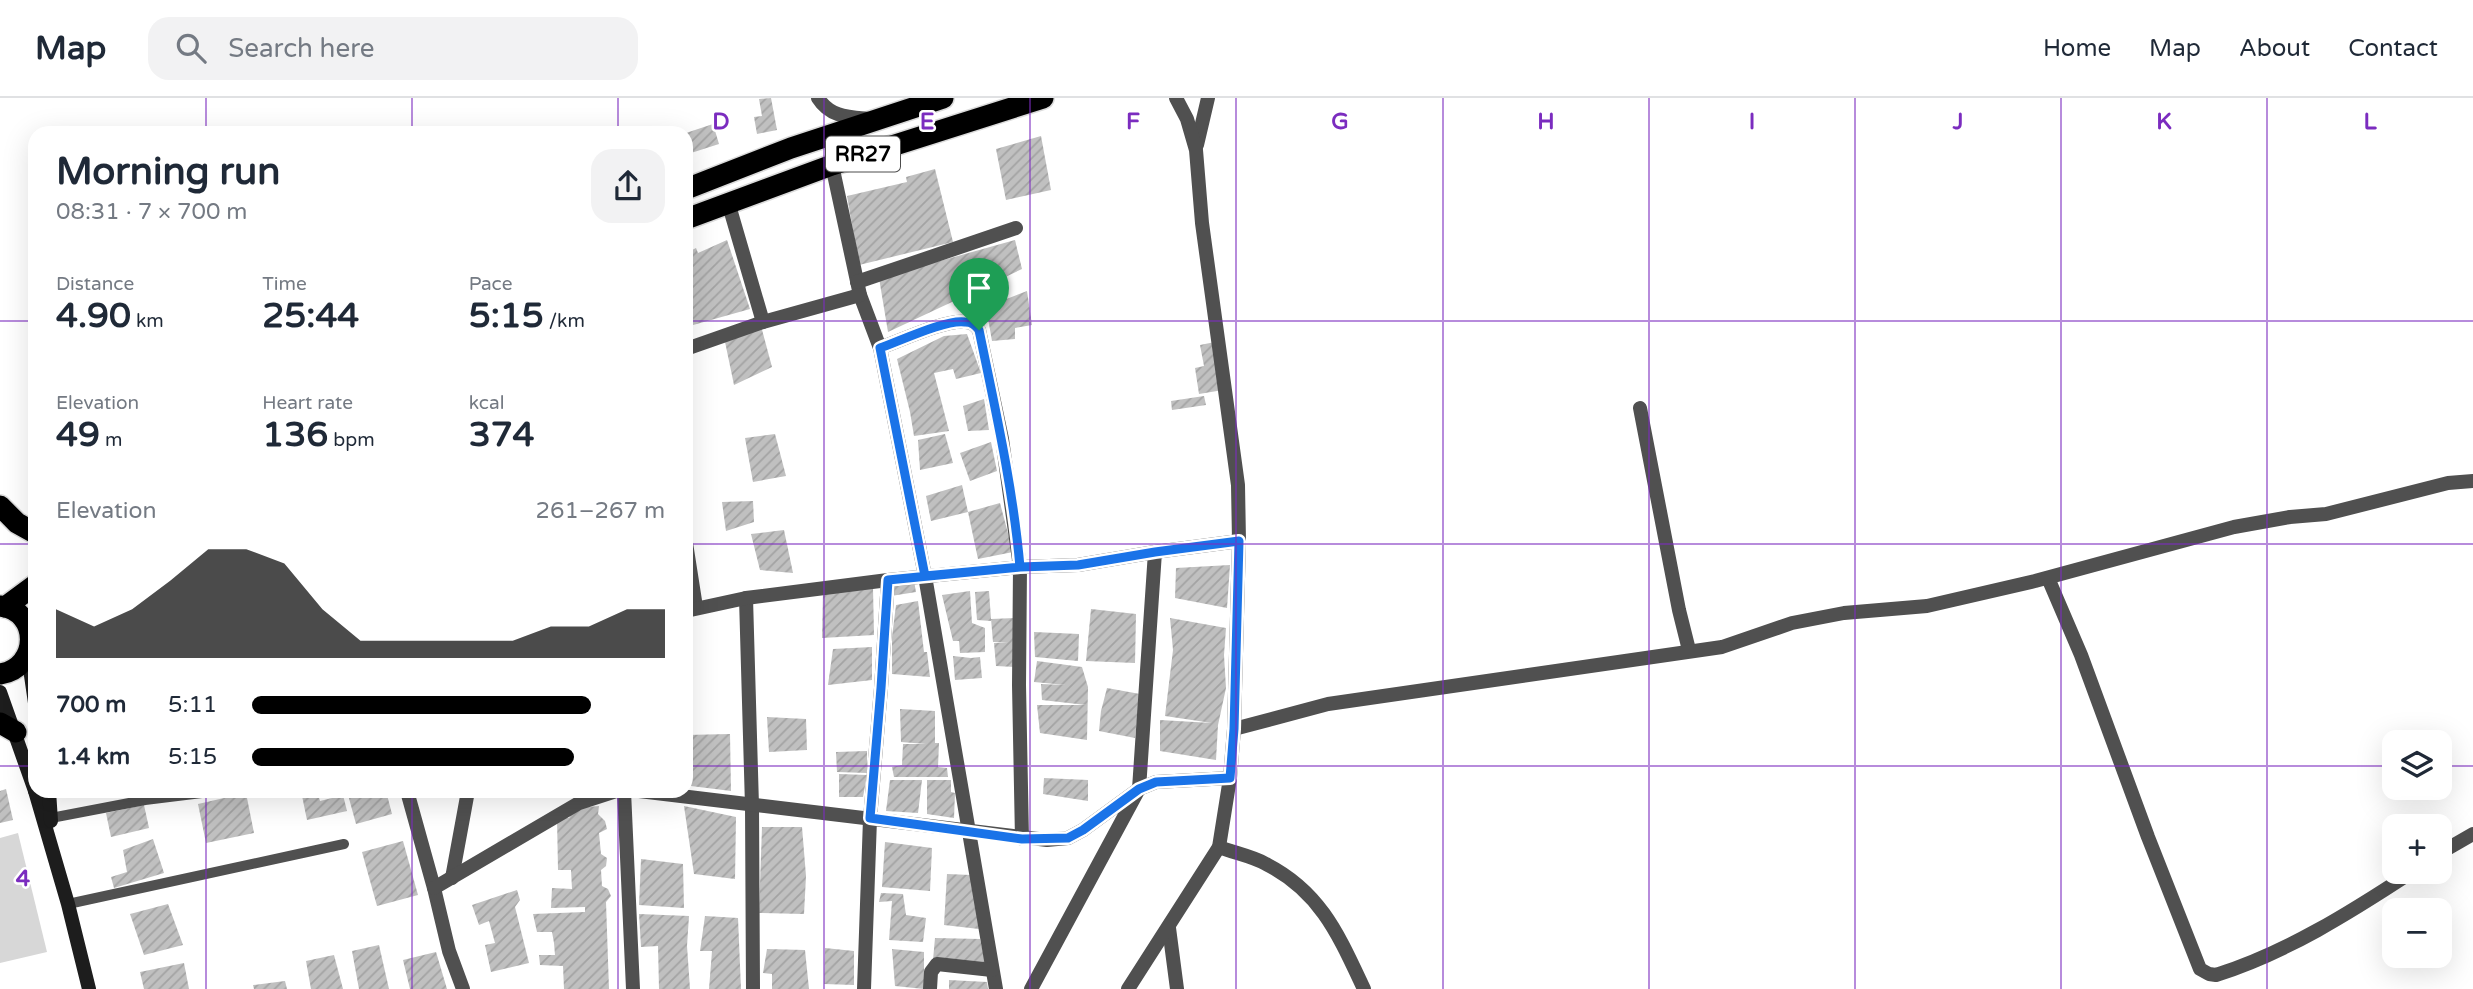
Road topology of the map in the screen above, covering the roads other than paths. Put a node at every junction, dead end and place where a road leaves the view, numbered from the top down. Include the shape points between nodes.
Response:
1 (818, 98) edge
2 (943, 98) edge
3 (1043, 98) edge
4 (1176, 98) edge
5 (1208, 98) edge
6 (874, 120) junction
7 (1196, 150) junction
8 (832, 165) junction
9 (693, 186) edge
10 (728, 202) junction
11 (693, 216) edge
12 (1016, 228) dead end
13 (858, 289) junction
14 (763, 322) junction
15 (693, 347) edge
16 (880, 348) junction
17 (1640, 408) dead end
18 (2473, 481) edge
19 (0, 506) edge
20 (28, 529) edge
21 (1239, 541) junction
22 (1155, 552) junction
23 (1020, 567) junction
24 (925, 576) junction
25 (2048, 578) junction
26 (888, 580) junction
27 (28, 589) edge
28 (746, 598) junction
29 (2, 603) edge
30 (693, 609) edge
31 (28, 632) edge
32 (28, 648) edge
33 (1689, 650) junction
34 (0, 674) edge
35 (0, 692) edge
36 (8, 727) edge
37 (1234, 729) junction
38 (28, 774) edge
39 (1230, 778) junction
40 (1139, 789) junction
41 (37, 798) edge
42 (50, 798) edge
43 (161, 798) edge
44 (409, 798) edge
45 (467, 798) edge
46 (594, 798) edge
47 (624, 798) edge
48 (692, 798) edge
49 (752, 806) junction
50 (51, 818) junction
51 (870, 818) junction
52 (969, 831) junction
53 (2473, 834) edge
54 (50, 836) junction
55 (1022, 839) junction
56 (344, 844) dead end
57 (2452, 846) edge
58 (1219, 847) junction
59 (452, 878) junction
60 (2393, 884) edge
61 (434, 888) junction
62 (68, 904) junction
63 (1169, 928) junction
64 (992, 970) junction
65 (89, 989) edge
66 (463, 989) edge
67 (633, 989) edge
68 (753, 989) edge
69 (864, 989) edge
70 (930, 989) edge
71 (996, 989) edge
72 (1031, 989) edge
73 (1128, 989) edge
74 (1177, 989) edge
75 (1364, 989) edge

1 - 6 street via 836,114
2 - 6 highway, RR27
3 - 8 highway, RR27
4 - 7 street
5 - 7 street
6 - 9 highway, RR27
7 - 21 street via 1238,485
8 - 10 highway, RR27
8 - 13 street
10 - 11 highway, RR27
10 - 14 street
12 - 13 street
13 - 14 street
13 - 16 street
14 - 15 street
16 - 23 street via 961,321 979,330 1002,439
16 - 24 street
17 - 33 street
18 - 25 street via 2448,483 2326,514 2234,527
19 - 20 highway
21 - 22 street
21 - 37 street
22 - 23 street via 1078,565
22 - 40 street
23 - 24 street
23 - 55 street
24 - 26 street
24 - 52 street
25 - 33 street via 1927,606 1792,623 1723,647
25 - 60 street via 2200,969 2216,975 2284,947
26 - 28 street
26 - 51 street
27 - 29 highway
28 - 30 street
28 - 49 street
29 - 31 highway via 22,617
32 - 34 highway via 22,664
33 - 37 street via 1328,704
35 - 36 street
36 - 38 street
37 - 39 street
39 - 40 street via 1156,782
39 - 58 street
40 - 55 street via 1068,838
40 - 72 street
41 - 54 street
42 - 50 street
43 - 50 lane
44 - 61 street
45 - 59 street
46 - 59 street
47 - 67 street
48 - 49 street
49 - 51 street
49 - 68 street
50 - 54 street
51 - 52 street
51 - 69 street
52 - 55 street
52 - 64 street
53 - 57 street
54 - 62 street
56 - 62 lane
58 - 63 street
58 - 75 street via 1265,863 1302,888 1327,915
59 - 61 street
61 - 66 street
62 - 65 street
63 - 73 street
63 - 74 street
64 - 70 street via 937,964 931,972
64 - 71 street

